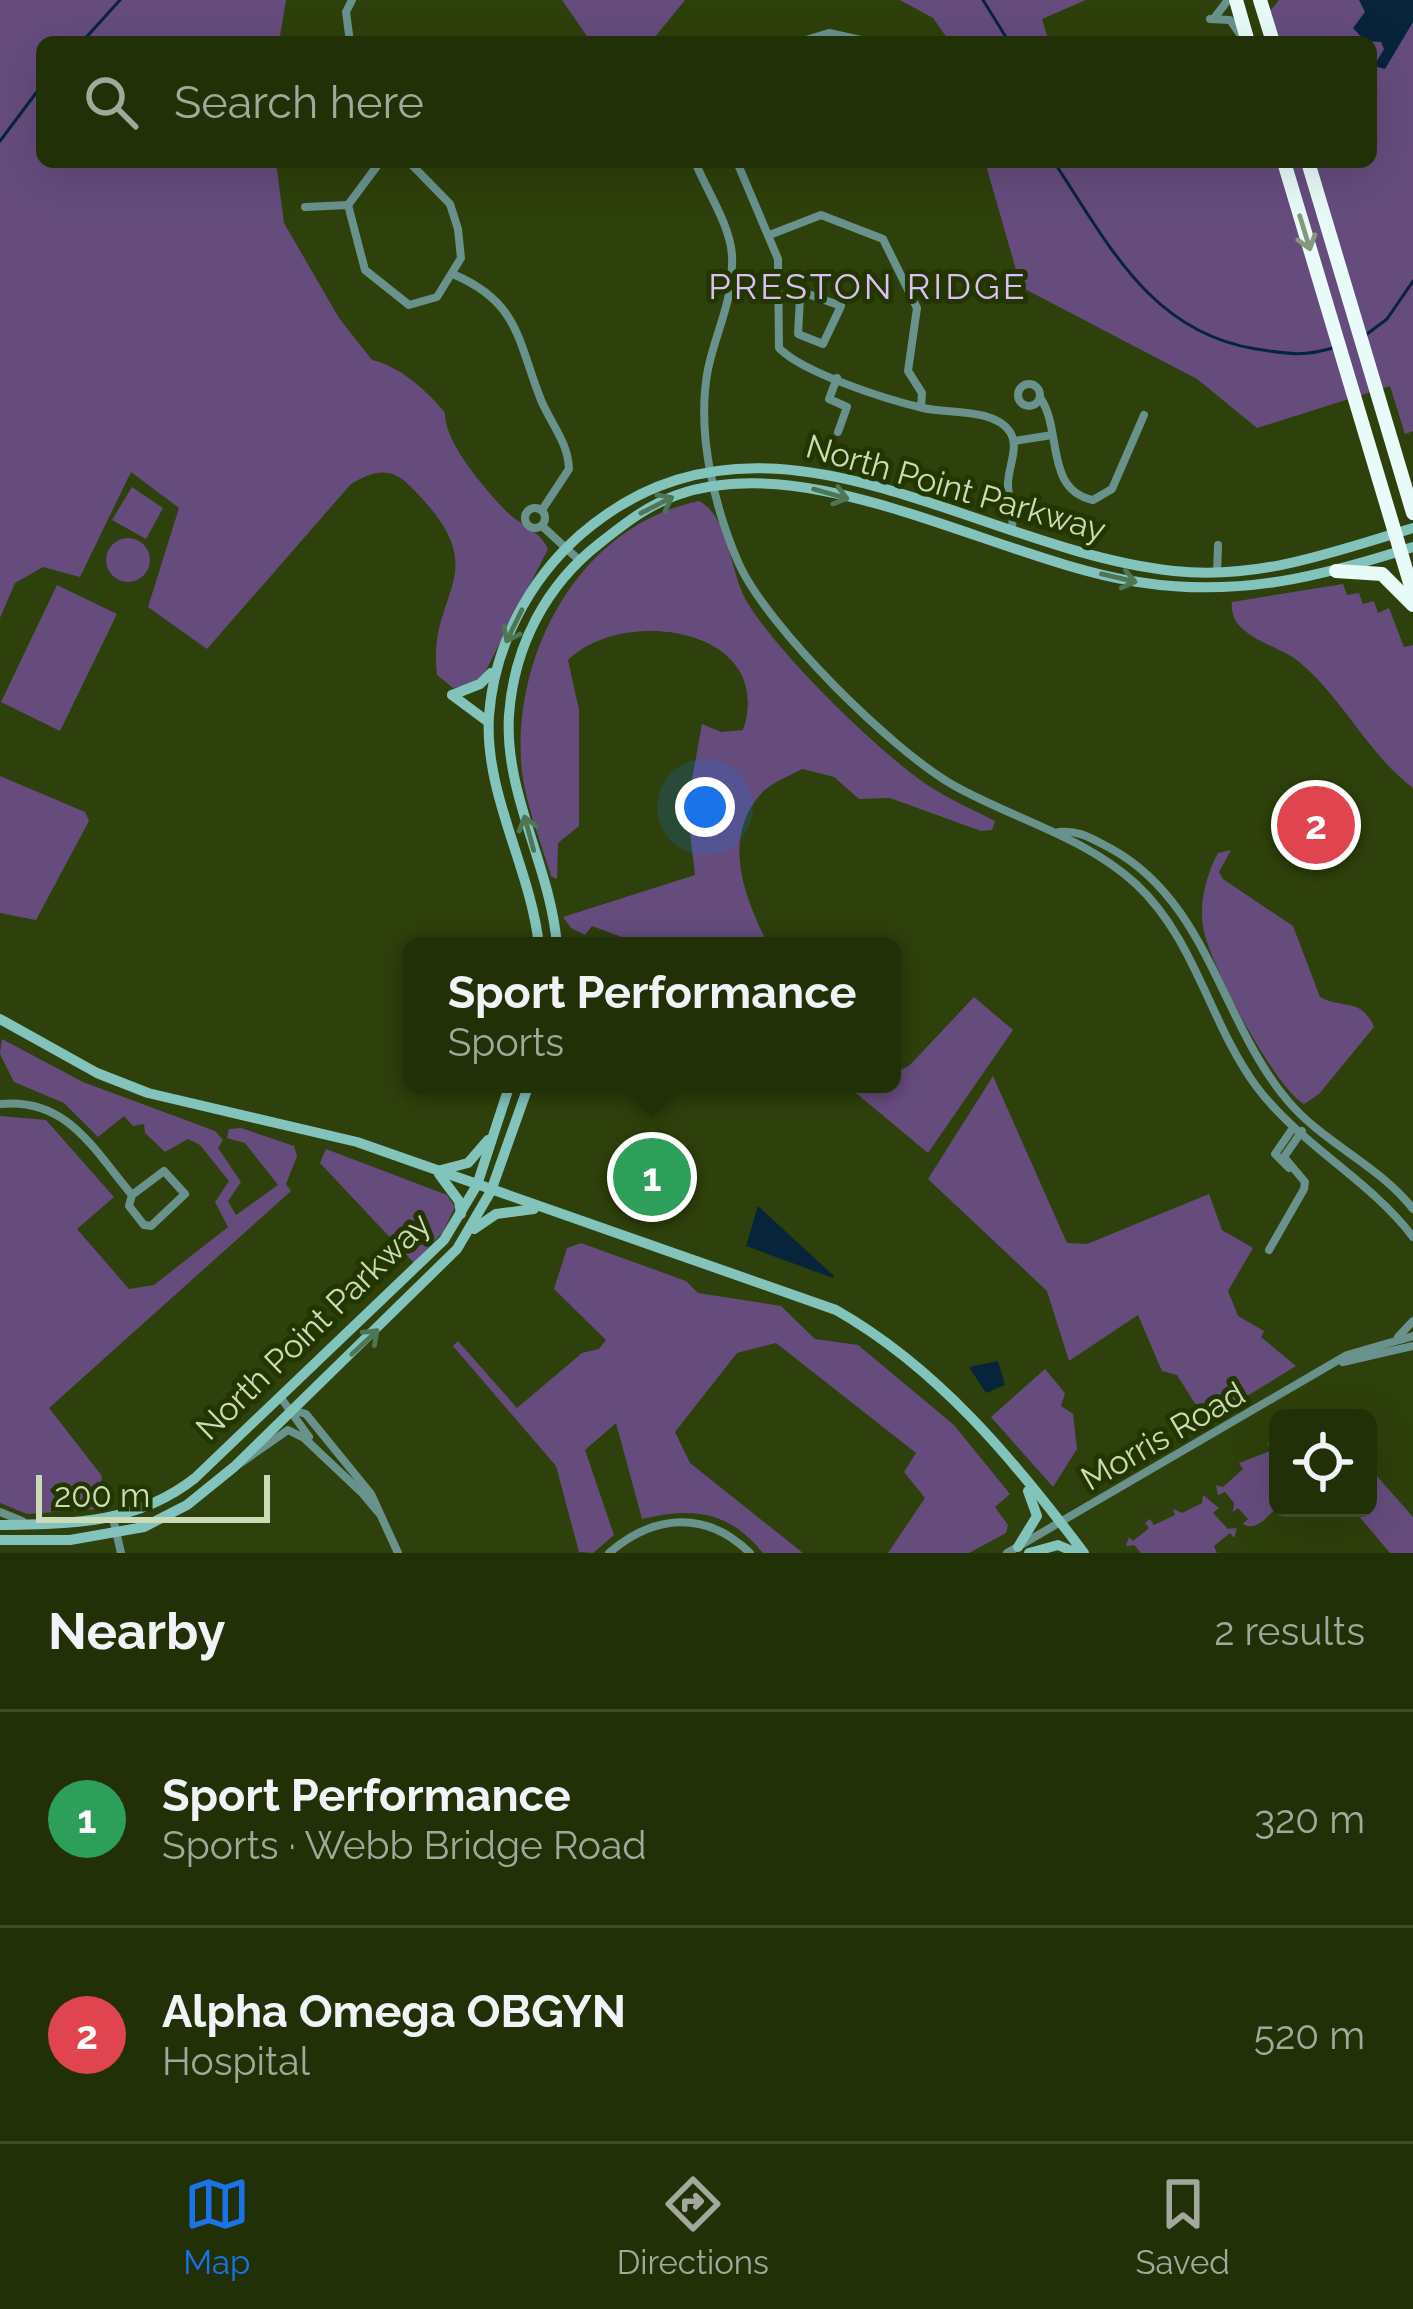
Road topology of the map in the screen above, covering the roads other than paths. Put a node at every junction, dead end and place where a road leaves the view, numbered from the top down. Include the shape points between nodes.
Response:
1 (352, 0) edge
2 (1232, 0) edge
3 (1260, 0) edge
4 (349, 36) edge
5 (1242, 36) edge
6 (1244, 36) edge
7 (1271, 36) edge
8 (376, 168) edge
9 (415, 168) edge
10 (698, 168) edge
11 (740, 168) edge
12 (1286, 168) edge
13 (1311, 168) edge
14 (349, 205) junction
15 (305, 207) dead end
16 (772, 234) junction
17 (455, 275) junction
18 (804, 338) junction
19 (795, 358) junction
20 (837, 378) junction
21 (1042, 399) dead end
22 (921, 407) junction
23 (1144, 415) dead end
24 (838, 432) dead end
25 (1052, 435) junction
26 (1014, 441) junction
27 (710, 468) junction
28 (716, 486) junction
29 (542, 510) junction
30 (1413, 513) edge
31 (542, 526) junction
32 (1413, 529) edge
33 (1011, 531) junction
34 (1394, 534) junction
35 (1218, 545) dead end
36 (566, 547) junction
37 (1406, 549) edge
38 (579, 560) junction
39 (1336, 571) junction
40 (1216, 574) junction
41 (1413, 593) edge
42 (1413, 605) edge
43 (496, 665) junction
44 (490, 734) junction
45 (1058, 832) junction
46 (537, 937) edge
47 (555, 937) edge
48 (0, 1019) edge
49 (507, 1093) edge
50 (526, 1093) edge
51 (0, 1105) edge
52 (1309, 1124) junction
53 (495, 1131) junction
54 (1296, 1131) junction
55 (437, 1171) junction
56 (477, 1185) junction
57 (491, 1191) junction
58 (132, 1195) junction
59 (543, 1208) junction
60 (1413, 1209) edge
61 (461, 1216) junction
62 (467, 1235) junction
63 (1413, 1237) edge
64 (1269, 1250) dead end
65 (1413, 1321) edge
66 (1413, 1336) edge
67 (1396, 1340) junction
68 (1413, 1346) edge
69 (1343, 1361) junction
70 (281, 1398) junction
71 (292, 1410) junction
72 (234, 1467) junction
73 (1014, 1468) junction
74 (359, 1490) junction
75 (0, 1512) edge
76 (384, 1517) junction
77 (113, 1518) junction
78 (1061, 1523) junction
79 (0, 1525) edge
80 (35, 1525) junction
81 (117, 1534) junction
82 (0, 1540) edge
83 (1018, 1551) edge
84 (121, 1553) edge
85 (398, 1553) edge
86 (610, 1553) edge
87 (750, 1553) edge
88 (1080, 1553) edge

1 - 4 street
2 - 5 street via 1210,19 1230,20
2 - 6 highway
3 - 7 highway
8 - 14 street
9 - 17 street via 450,205 461,258
10 - 27 street via 732,249 730,308 705,396
11 - 16 street
12 -> 34 highway
13 - 30 highway
14 - 15 street
14 - 17 street via 365,270 410,305 437,297
16 - 19 street via 777,341
16 - 22 street via 820,215 883,239 917,308 908,371
17 - 29 street via 507,312 564,442 569,469
18 - 18 street via 800,298 841,306 823,344
18 - 19 street
19 - 20 street
20 - 22 street
20 - 24 street via 829,399 847,406
21 - 25 street
22 - 26 street via 988,416
23 - 25 street via 1112,489 1093,500 1062,476
25 - 26 street
26 - 33 street
27 - 28 street
27 - 33 street, North Point Parkway via 831,475
27 - 36 street, North Point Parkway via 641,492
38 -> 28 street, North Point Parkway via 656,503
28 -> 39 street, North Point Parkway via 812,488 1142,583 1240,589
28 - 45 street via 754,592 885,733 953,784
29 - 31 street
29 - 31 street via 526,516 529,525
31 - 36 street
32 - 34 street, North Point Parkway
33 - 40 street, North Point Parkway via 1141,566
34 - 37 highway
34 - 40 street, North Point Parkway via 1282,567
35 - 40 street
36 - 38 street
36 -> 43 street, North Point Parkway via 534,588
37 - 39 street, North Point Parkway
37 - 41 highway
47 -> 38 street, North Point Parkway via 514,776 509,717 527,636
39 - 42 highway via 1382,574
43 - 44 street, North Point Parkway
43 - 44 street via 480,684 452,694 482,713
44 - 46 street, North Point Parkway
45 - 52 street via 1077,830 1122,855 1177,905 1269,1078
45 - 54 street via 1131,880 1164,915 1233,1051
48 - 55 street via 148,1093 357,1142
49 - 53 street, North Point Parkway
50 - 57 street, North Point Parkway
51 - 58 street via 33,1103 64,1117
52 - 54 street
52 - 60 street
53 - 55 street via 468,1162
53 - 56 street, North Point Parkway
54 - 63 street
54 - 64 street via 1275,1157 1300,1175 1304,1189
55 - 56 street
55 - 61 street
56 - 57 street
56 - 61 street, North Point Parkway
57 - 59 street
57 - 62 street, North Point Parkway
58 - 58 street via 129,1206 148,1226 185,1194 164,1171
59 - 62 street via 496,1214
59 - 73 street via 836,1310 939,1383
61 - 70 street, North Point Parkway via 431,1256
71 -> 62 street, North Point Parkway
65 - 67 street
66 - 67 street, Morris Road
67 - 69 street, Morris Road
68 - 69 street, Morris Road
69 - 78 street, Morris Road
70 - 71 street
70 - 77 street, North Point Parkway via 184,1487
71 - 72 street, North Point Parkway
71 - 74 street
71 - 76 street via 312,1421
72 - 74 street via 288,1430
72 - 81 street, North Point Parkway via 178,1511
73 - 78 street
73 - 83 street via 1036,1510
74 - 76 street
75 - 80 street
76 - 85 street
77 - 80 street, North Point Parkway
77 - 81 street
78 - 83 street, Morris Road
78 - 88 street
79 - 80 street, North Point Parkway
81 - 82 street, North Point Parkway
81 - 84 street
83 - 88 street via 1056,1545
86 - 87 street via 643,1529 672,1521 719,1529

